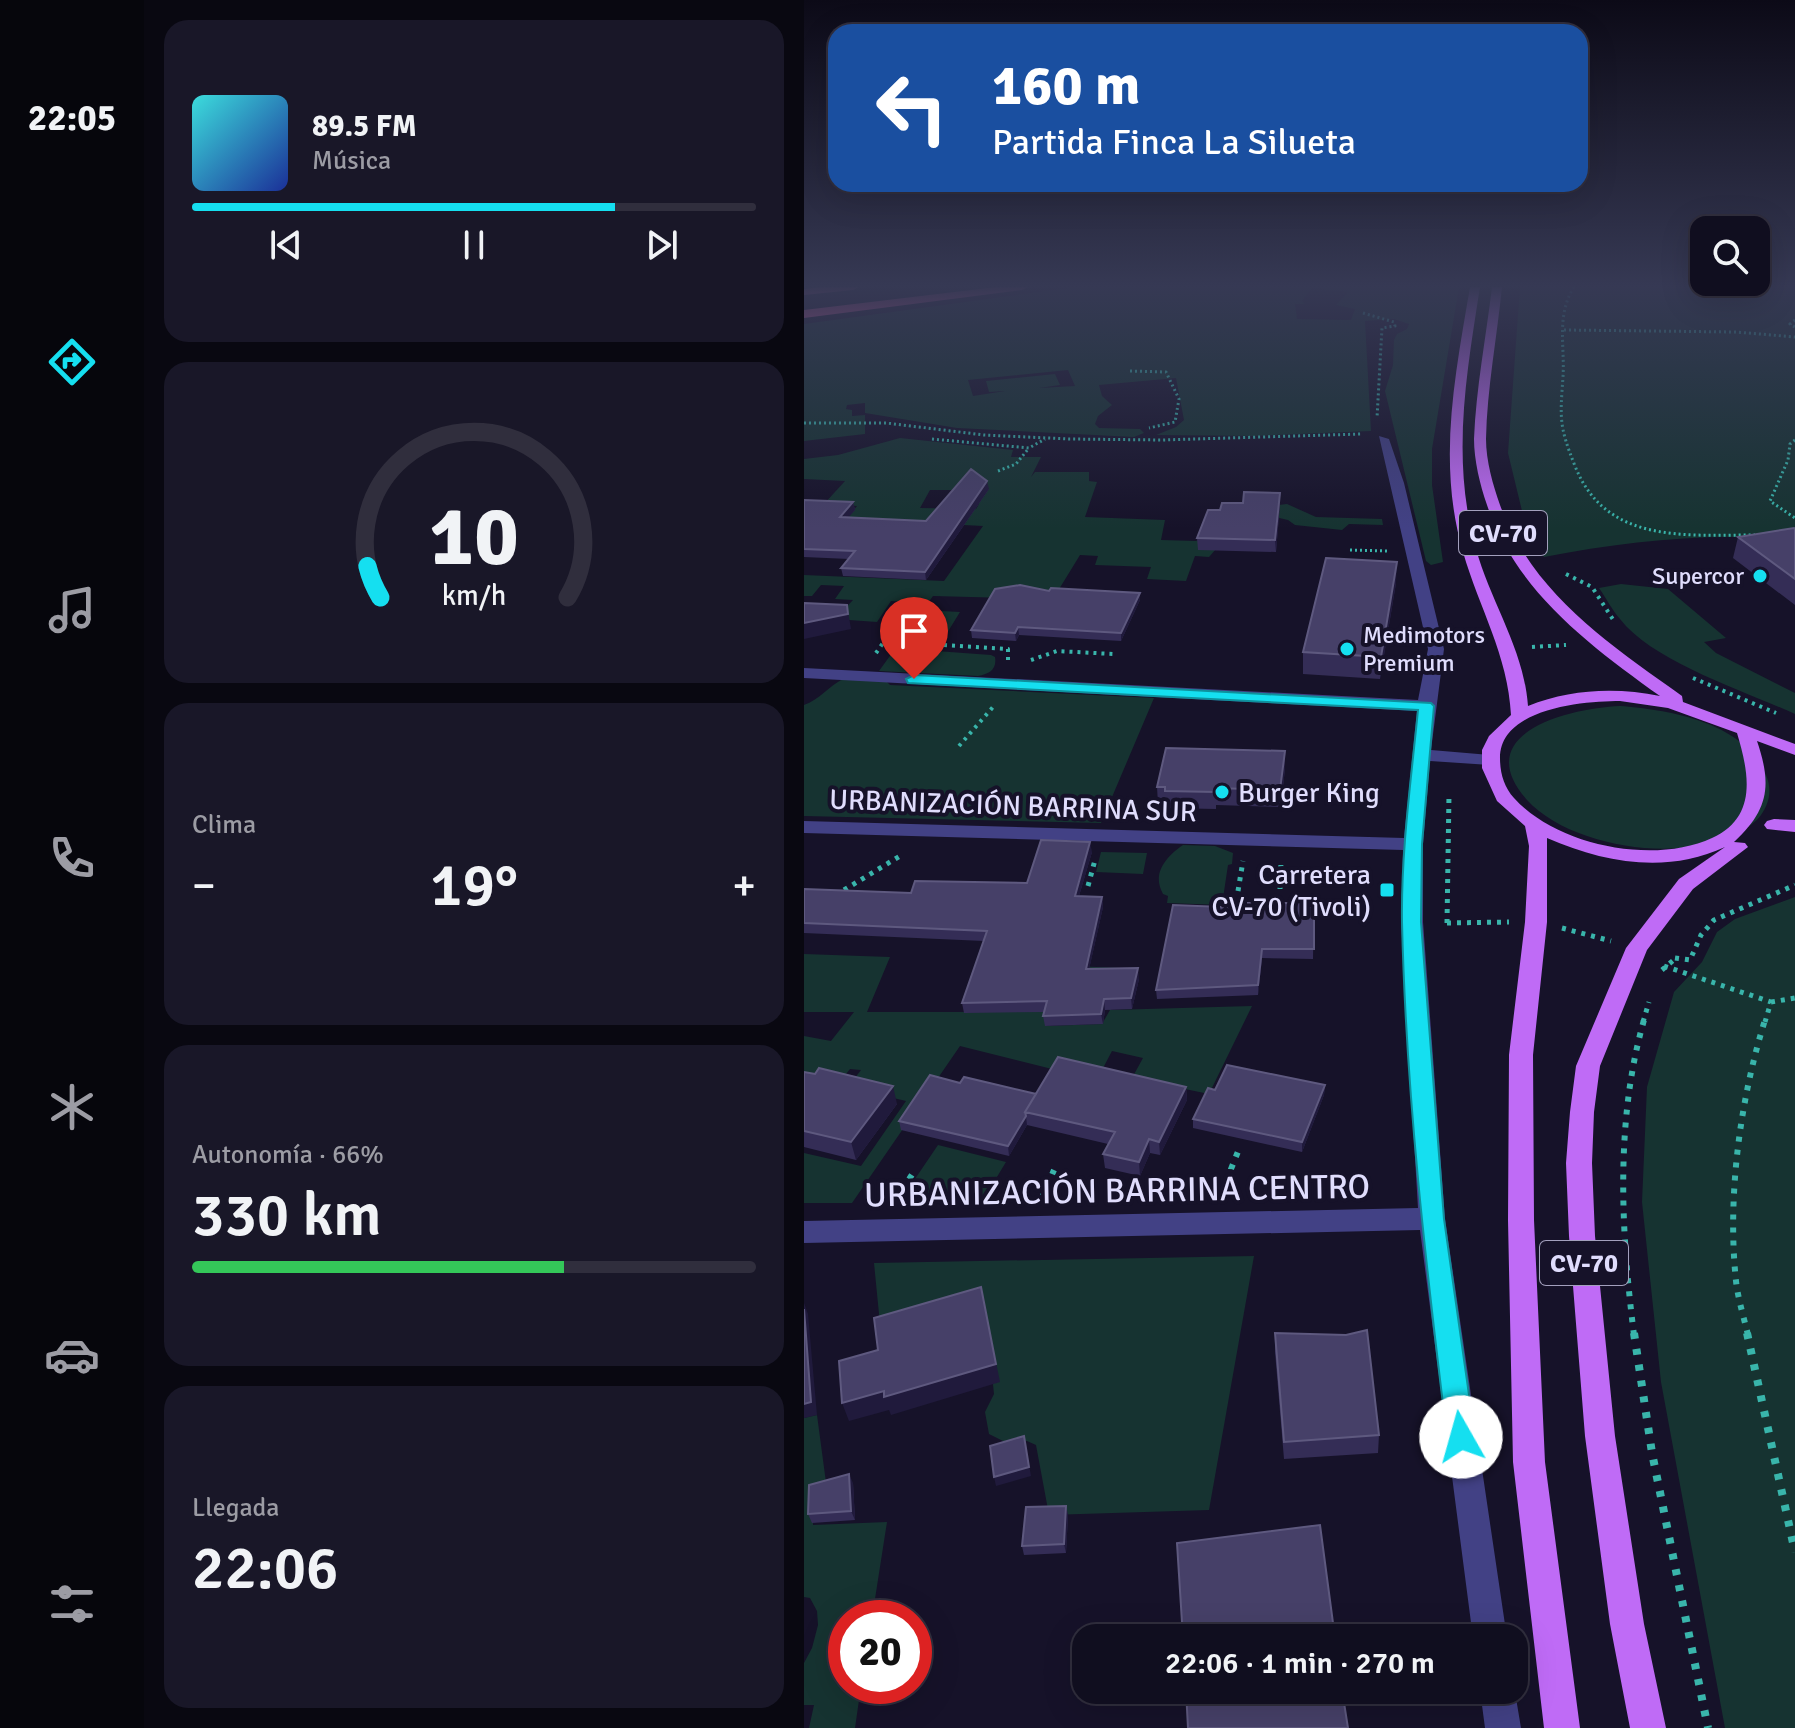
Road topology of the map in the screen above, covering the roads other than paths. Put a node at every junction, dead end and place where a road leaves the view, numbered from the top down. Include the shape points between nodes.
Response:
1 (1462, 368) edge
2 (1488, 368) edge
3 (1379, 436) road end
4 (804, 673) edge
5 (1682, 705) junction
6 (1426, 706) junction
7 (1520, 716) junction
8 (1745, 732) junction
9 (1795, 750) edge
10 (1423, 755) junction
11 (1490, 760) junction
12 (1777, 766) dead end
13 (1786, 802) dead end
14 (1534, 823) junction
15 (1774, 825) junction
16 (1795, 826) edge
17 (804, 827) edge
18 (1413, 844) junction
19 (1738, 847) junction
20 (1432, 1219) junction
21 (804, 1232) edge
22 (1488, 1624) edge
23 (1500, 1704) edge
24 (1503, 1728) edge
25 (1562, 1728) edge
26 (1648, 1728) edge

1 - 7 main road, CV-70 via 1454,418 1454,470 1470,553 1517,671
2 - 5 main road, CV-70 via 1480,441 1500,528 1535,585 1572,623
3 - 6 street via 1398,483 1436,649
4 - 6 street
5 - 7 main road, CV-70 via 1593,696 1552,702
5 - 8 main road, CV-70
6 - 10 street
7 - 11 main road, CV-70 via 1498,736
8 - 9 main road
8 - 12 main road, CV-70
10 - 11 street
10 - 18 street
11 - 14 main road, CV-70 via 1494,781 1509,803
13 - 15 main road
14 - 19 main road, CV-70 via 1570,841 1657,859 1700,857
14 - 25 main road, CV-70 via 1539,846 1521,1055 1521,1220 1529,1462
15 - 16 main road
15 - 19 main road, CV-70
17 - 18 street, URBANIZACIÓN BARRINA SUR
18 - 20 street via 1412,922
19 - 26 main road, CV-70 via 1686,884 1637,948 1588,1066 1582,1112 1582,1236 1600,1436
20 - 21 street, URBANIZACIÓN BARRINA CENTRO
20 - 22 street
23 - 24 street

